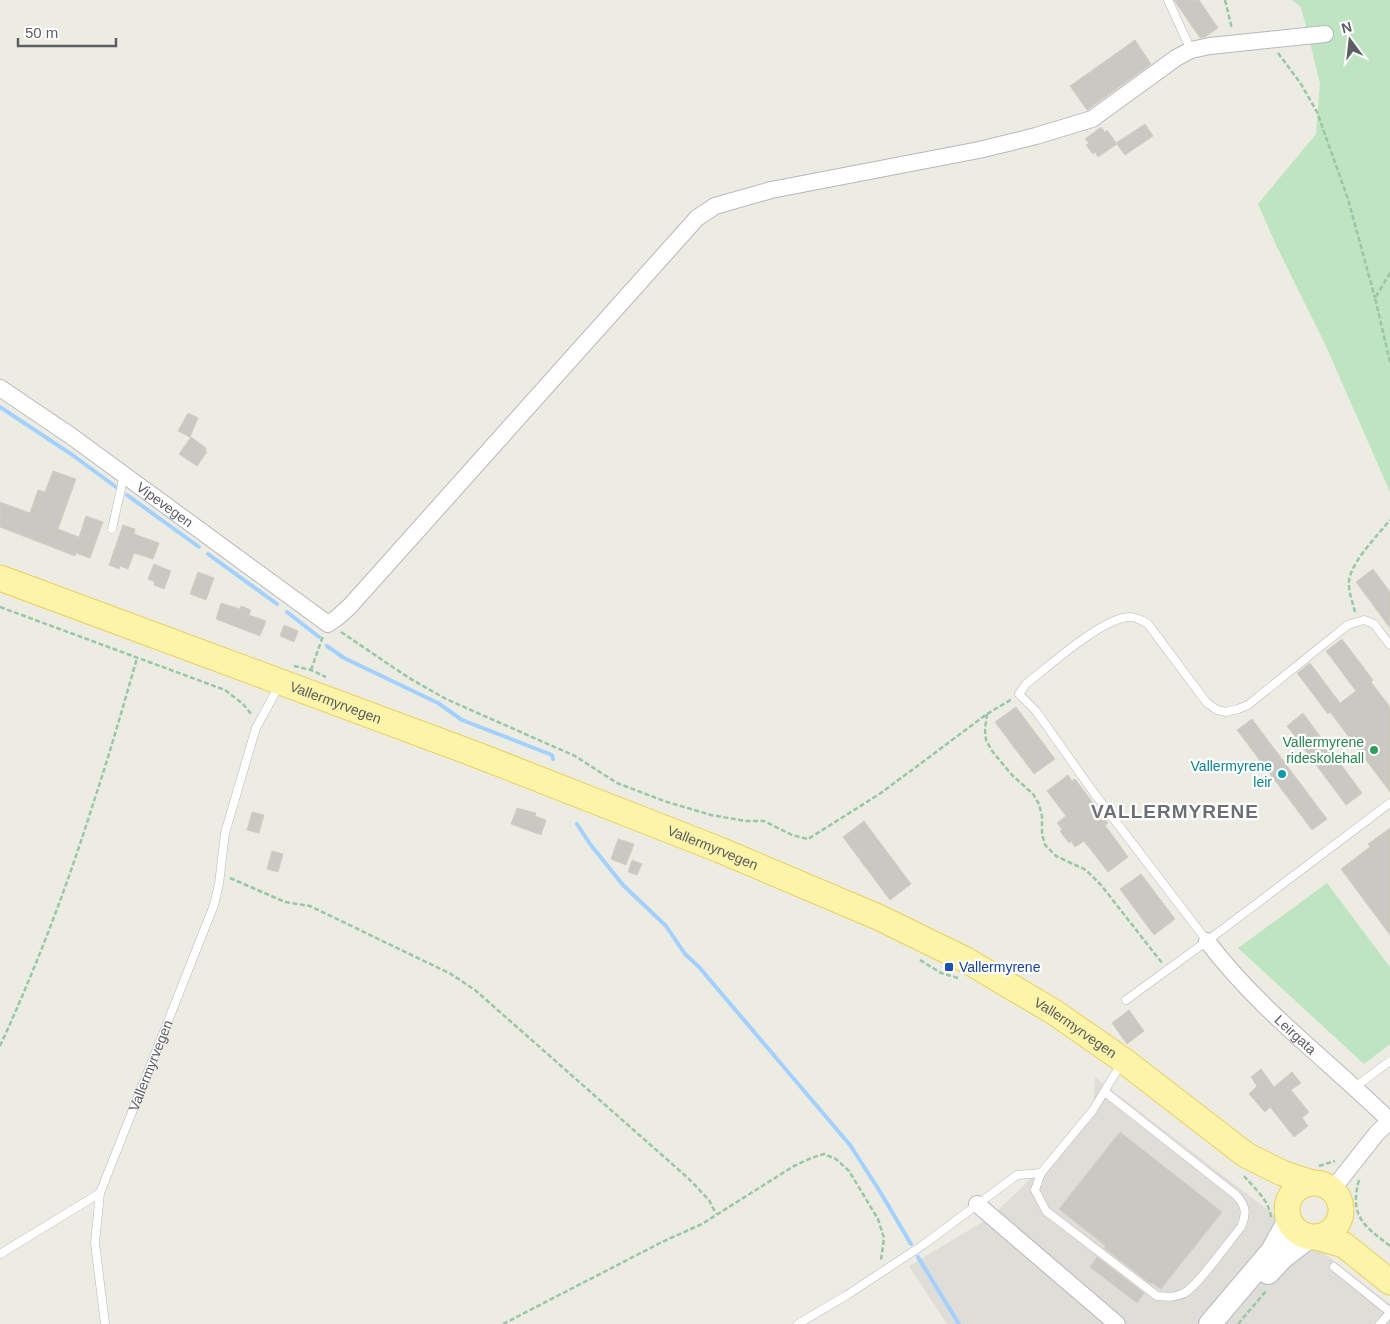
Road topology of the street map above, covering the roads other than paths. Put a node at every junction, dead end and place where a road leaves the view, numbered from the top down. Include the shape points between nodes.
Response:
1 (1168, 0) edge
2 (1325, 34) dead end
3 (1191, 50) junction
4 (0, 388) edge
5 (124, 476) junction
6 (112, 529) dead end
7 (0, 578) edge
8 (1390, 645) edge
9 (281, 682) junction
10 (1390, 803) edge
11 (1207, 941) junction
12 (1126, 1000) dead end
13 (1123, 1060) junction
14 (1390, 1061) edge
15 (1355, 1086) junction
16 (1105, 1092) junction
17 (1390, 1121) edge
18 (1244, 1165) junction
19 (1041, 1173) junction
20 (100, 1193) junction
21 (1328, 1194) junction
22 (977, 1204) junction
23 (1282, 1217) junction
24 (1313, 1237) junction
25 (0, 1254) edge
26 (1390, 1264) edge
27 (1334, 1267) dead end
28 (1390, 1282) edge
29 (1390, 1312) edge
30 (105, 1324) edge
31 (798, 1324) edge
32 (1117, 1324) edge
33 (1210, 1324) edge
34 (1225, 1324) edge
35 (1380, 1324) edge

1 - 3 lane
2 - 3 street
3 - 5 street, Vipevegen via 1092,120 979,150 771,190 715,206 697,218 350,606 328,624
4 - 5 street, Vipevegen
5 - 6 lane
7 - 9 main road, Vallermyrvegen
8 - 11 lane via 1374,624 1364,620 1357,622 1330,639 1248,705 1222,712 1207,703 1148,624 1129,617 1120,618 1101,627 1026,684 1019,694 1036,711
9 - 13 main road, Vallermyrvegen via 720,850 878,917 1009,985
9 - 20 lane, Vallermyrvegen via 256,728 225,833 214,905
10 - 11 lane
11 - 12 lane
11 - 15 street, Leirgata via 1247,988 1299,1039
13 - 16 lane, Vallermyrvegen
13 - 18 main road, Vallermyrvegen
14 - 15 lane
15 - 17 street, Leirgata
16 - 19 lane, Vallermyrvegen
16 - 19 lane via 1236,1195 1246,1210 1241,1227 1186,1293 1172,1298 1157,1296 1046,1210 1035,1190
17 - 21 street
18 - 21 main road, Vallermyrvegen via 1282,1173
18 - 23 main road, Vallermyrvegen via 1272,1188
19 - 22 lane via 1017,1175
20 - 25 lane
20 - 30 lane, Vallermyrvegen via 95,1243
21 - 23 main road via 1298,1188 1289,1199
21 - 24 main road via 1341,1215 1335,1228 1323,1236
21 - 26 main road via 1356,1234
22 - 31 lane via 923,1245
22 - 32 street
23 - 24 main road, Vallermyrvegen via 1296,1231
23 - 33 main road via 1272,1252
24 - 28 main road, Vallermyrvegen via 1344,1245
24 - 34 main road via 1283,1257
27 - 29 lane
29 - 35 lane

